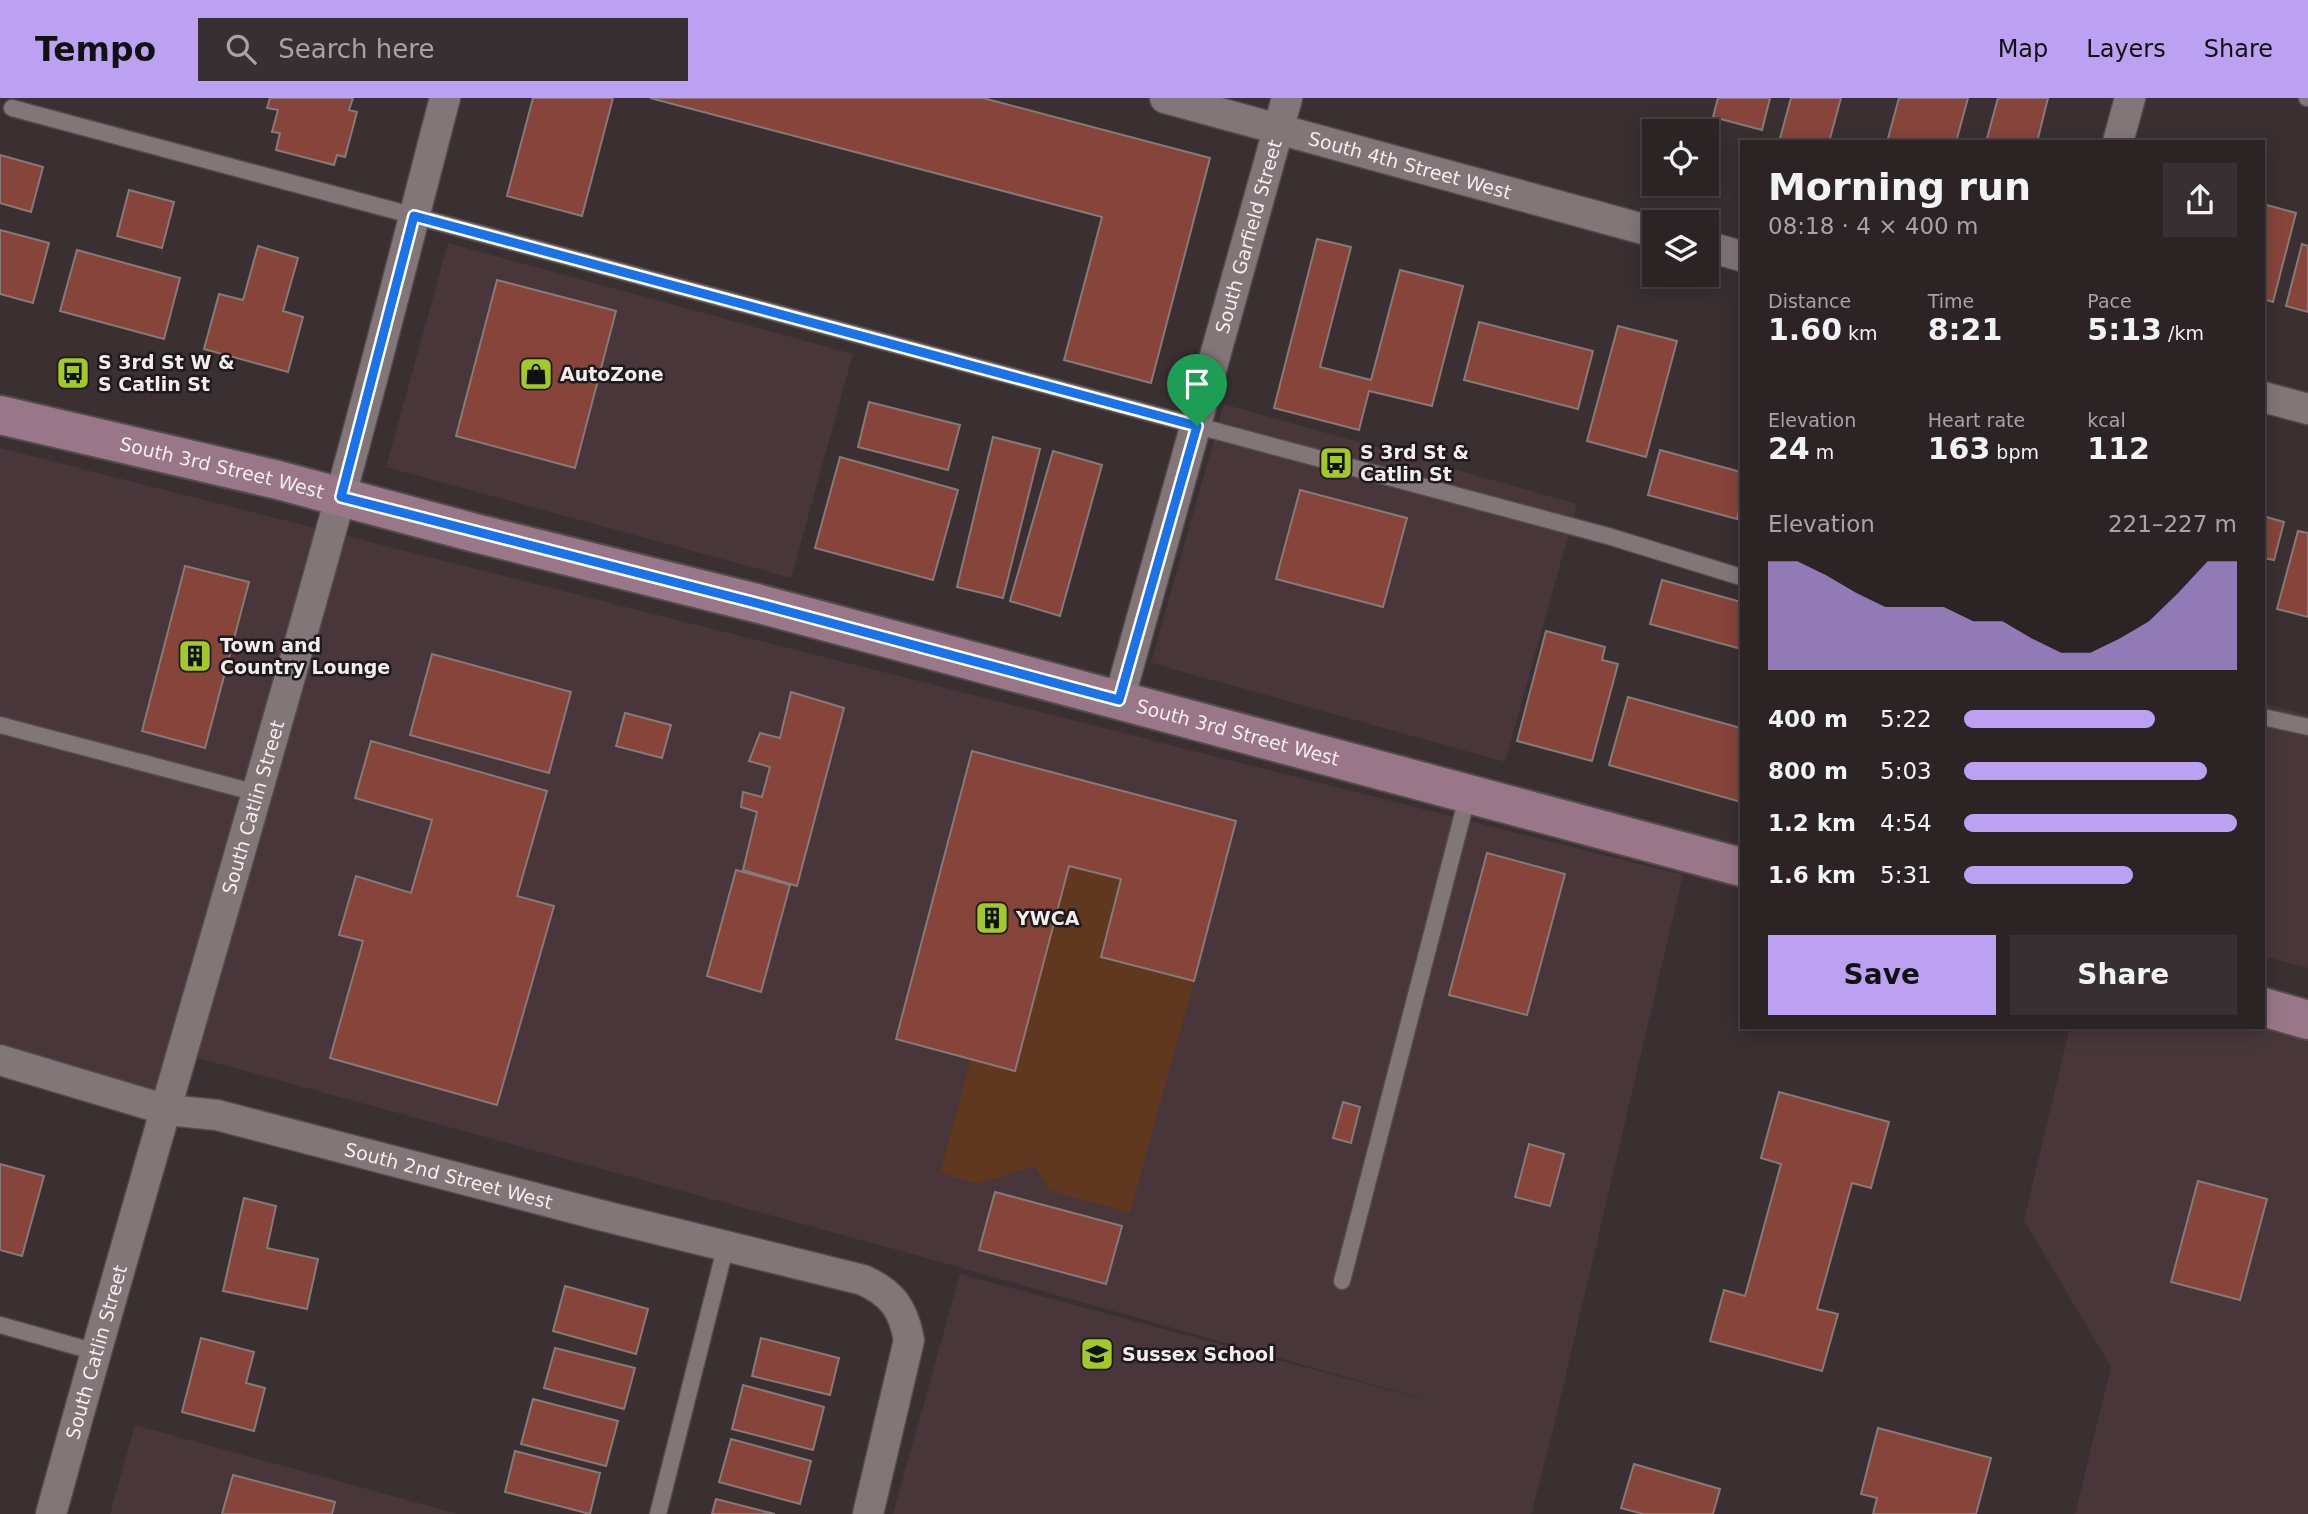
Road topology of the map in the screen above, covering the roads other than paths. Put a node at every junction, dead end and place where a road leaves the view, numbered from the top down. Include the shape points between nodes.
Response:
1 (445, 98) edge
2 (1165, 98) edge
3 (1287, 98) edge
4 (2130, 98) edge
5 (12, 108) dead end
6 (1279, 128) junction
7 (2119, 140) edge
8 (414, 216) junction
9 (1642, 229) edge
10 (1719, 250) edge
11 (1740, 256) edge
12 (2265, 398) edge
13 (2308, 409) edge
14 (0, 415) edge
15 (1197, 426) junction
16 (341, 497) junction
17 (1740, 577) edge
18 (1119, 700) junction
19 (2265, 717) edge
20 (0, 724) edge
21 (2308, 727) edge
22 (257, 793) junction
23 (1468, 794) junction
24 (1740, 867) edge
25 (2265, 1008) edge
26 (2308, 1020) edge
27 (0, 1060) edge
28 (167, 1110) junction
29 (726, 1245) junction
30 (1342, 1281) dead end
31 (0, 1325) edge
32 (96, 1352) junction
33 (51, 1514) edge
34 (658, 1514) edge
35 (868, 1514) edge

1 - 8 street, South Catlin Street
2 - 6 street, South 4th Street West
3 - 6 street, South Garfield Street
4 - 7 street
5 - 8 lane
6 - 9 street, South 4th Street West
6 - 15 street, South Garfield Street
8 - 15 lane
8 - 16 street, South Catlin Street
10 - 11 street
12 - 13 street
14 - 16 main road, South 3rd Street West
15 - 17 lane via 1608,536
15 - 18 street, South Garfield Street
16 - 18 main road, South 3rd Street West
16 - 22 street, South Catlin Street
18 - 23 main road, South 3rd Street West
19 - 21 lane
20 - 22 lane
22 - 28 street, South Catlin Street
23 - 24 main road, South 3rd Street West
23 - 30 lane
25 - 26 main road
27 - 28 street, South 2nd Street West
28 - 29 street, South 2nd Street West via 217,1115
28 - 32 street, South Catlin Street
29 - 34 lane
29 - 35 street, South 2nd Street West via 863,1280 894,1299 907,1329 908,1351
31 - 32 lane
32 - 33 street, South Catlin Street

